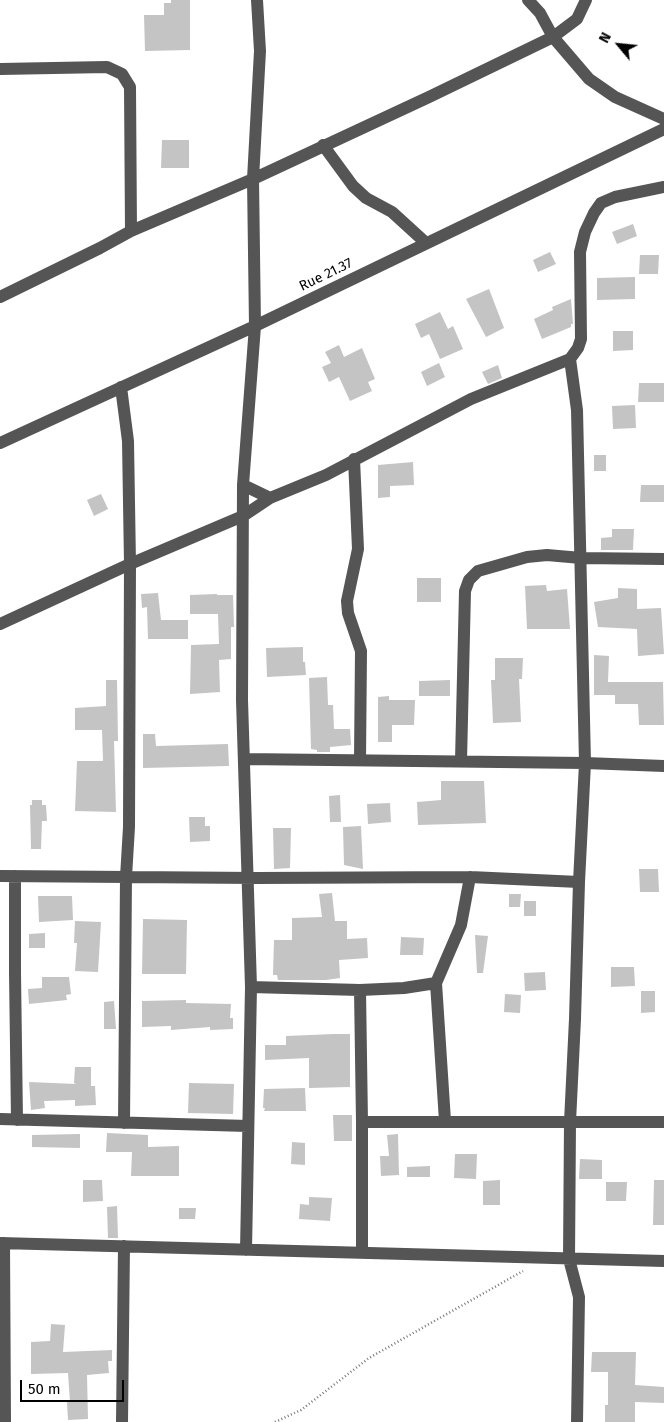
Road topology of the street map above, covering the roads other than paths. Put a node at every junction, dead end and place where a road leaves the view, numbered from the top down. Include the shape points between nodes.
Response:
1 (257, 0) edge
2 (528, 0) edge
3 (586, 0) edge
4 (553, 37) junction
5 (0, 69) edge
6 (664, 119) edge
7 (664, 129) edge
8 (323, 145) junction
9 (253, 179) junction
10 (664, 187) edge
11 (132, 231) junction
12 (426, 243) junction
13 (0, 297) edge
14 (255, 326) junction
15 (570, 359) junction
16 (120, 387) junction
17 (0, 443) edge
18 (354, 459) junction
19 (243, 485) junction
20 (270, 498) junction
21 (243, 516) junction
22 (581, 558) junction
23 (664, 559) edge
24 (130, 564) junction
25 (0, 624) edge
26 (244, 759) junction
27 (360, 760) junction
28 (461, 762) junction
29 (584, 763) junction
30 (664, 766) edge
31 (0, 876) edge
32 (15, 876) junction
33 (470, 877) junction
34 (126, 878) junction
35 (247, 878) junction
36 (579, 882) junction
37 (436, 983) junction
38 (251, 987) junction
39 (360, 990) junction
40 (0, 1119) edge
41 (17, 1120) junction
42 (445, 1121) junction
43 (124, 1122) junction
44 (362, 1122) junction
45 (570, 1122) junction
46 (664, 1122) edge
47 (248, 1126) junction
48 (2, 1243) edge
49 (124, 1246) junction
50 (246, 1250) junction
51 (362, 1253) junction
52 (569, 1259) junction
53 (664, 1261) edge
54 (5, 1422) edge
55 (122, 1422) edge
56 (577, 1422) edge

1 - 9 street via 260,51
2 - 4 street via 540,13
3 - 4 street via 577,19
4 - 6 street via 589,79 616,97
4 - 8 street
5 - 11 street via 107,67 122,74 130,87
7 - 12 street, Rue 21.37
8 - 9 street
8 - 12 street via 353,186 405,222
9 - 11 street
9 - 14 street
10 - 15 street via 615,197 601,203 594,213 584,232 580,252 581,339
11 - 13 street
12 - 14 street, Rue 21.37
14 - 16 street, Rue 21.37
14 - 19 street
15 - 18 street via 472,399
15 - 22 street via 578,410
16 - 17 street, Rue 21.37
16 - 24 street via 128,441
18 - 20 street via 326,475
18 - 27 street via 358,549 348,614 361,650
19 - 20 street
19 - 21 street
20 - 21 street
21 - 24 street
21 - 26 street
22 - 23 street
22 - 28 street via 526,557 478,571 469,580 465,591
22 - 29 street
24 - 25 street
24 - 34 street
26 - 27 street
26 - 35 street
27 - 28 street
28 - 29 street
29 - 30 street
29 - 36 street
31 - 32 street
32 - 34 street
32 - 41 street
33 - 35 street
33 - 36 street
33 - 37 street via 461,925
34 - 35 street
34 - 43 street
35 - 38 street
36 - 45 street
37 - 39 street
37 - 42 street
38 - 39 street
38 - 47 street
39 - 44 street
40 - 41 street
41 - 43 street
42 - 44 street
42 - 45 street
43 - 47 street
44 - 51 street
45 - 46 street
45 - 52 street
47 - 50 street
48 - 49 street
48 - 54 street
49 - 50 street
49 - 55 street
50 - 51 street
51 - 52 street
52 - 53 street
52 - 56 street via 579,1296

